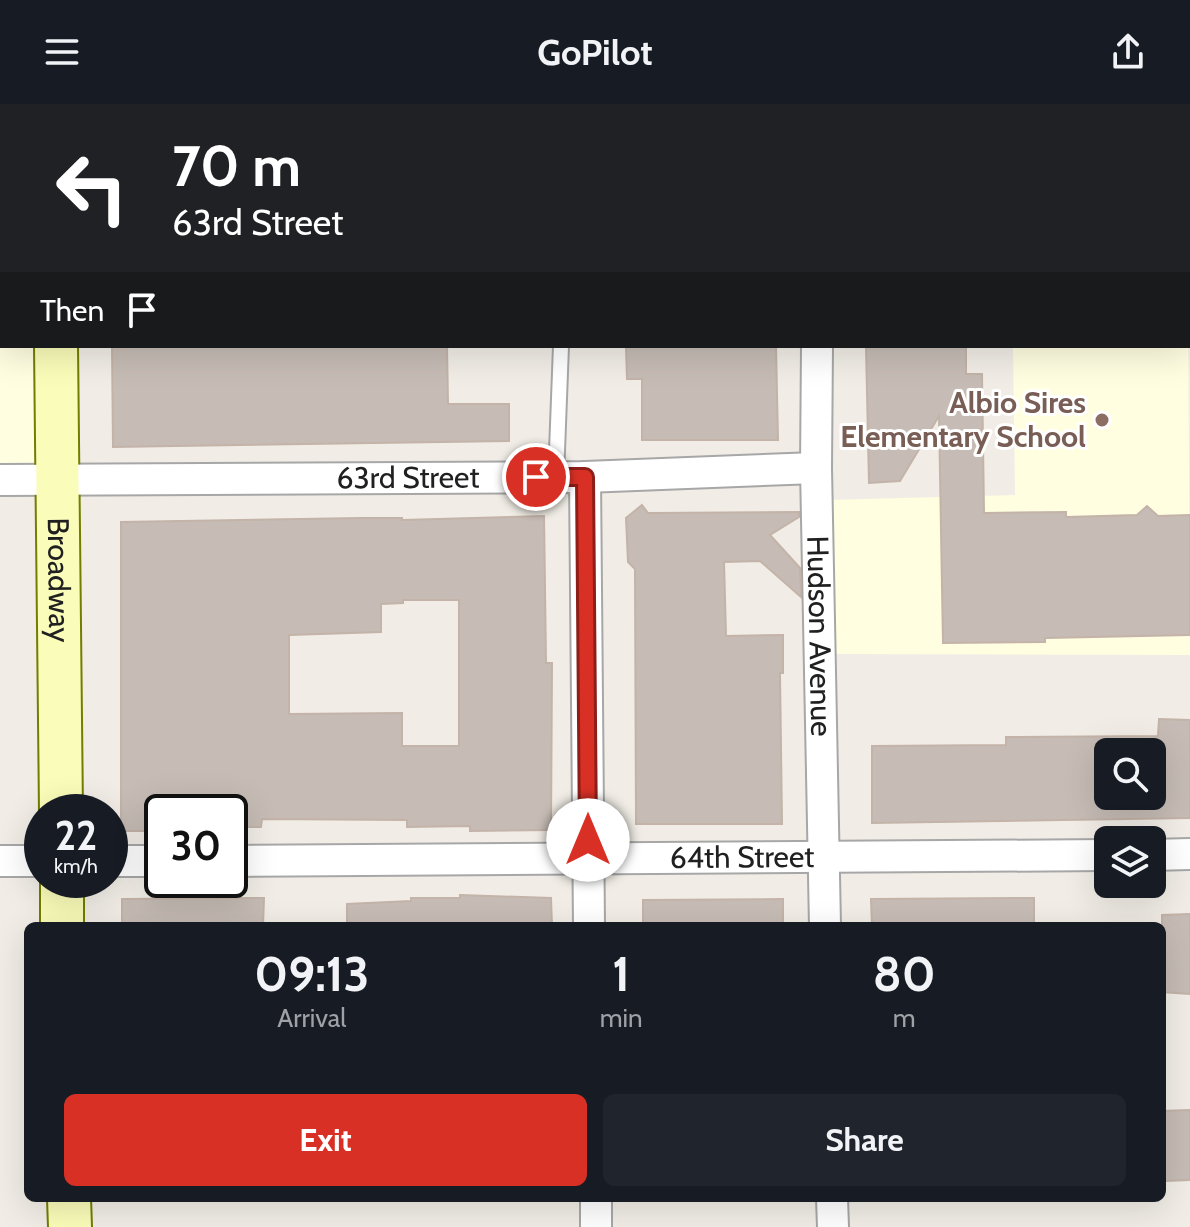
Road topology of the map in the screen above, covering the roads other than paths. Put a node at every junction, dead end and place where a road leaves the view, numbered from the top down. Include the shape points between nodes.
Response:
1 (56, 348) edge
2 (561, 348) edge
3 (817, 348) edge
4 (816, 468) junction
5 (570, 477) junction
6 (57, 478) junction
7 (0, 480) edge
8 (61, 794) edge
9 (1190, 854) edge
10 (1094, 855) edge
11 (1166, 855) edge
12 (823, 856) junction
13 (588, 860) junction
14 (0, 861) edge
15 (24, 861) edge
16 (248, 861) edge
17 (62, 898) edge
18 (62, 922) edge
19 (589, 922) edge
20 (825, 922) edge
21 (69, 1202) edge
22 (596, 1202) edge
23 (832, 1202) edge
24 (70, 1227) edge
25 (596, 1227) edge
26 (833, 1227) edge

1 - 6 street, Broadway
2 - 5 lane
3 - 4 street, Hudson Avenue
4 - 5 street, 63rd Street
4 - 12 street, Hudson Avenue
5 - 6 street, 63rd Street
5 - 13 street
6 - 7 street, 63rd Street
6 - 8 street, Broadway
9 - 11 street
10 - 12 street, 64th Street
12 - 13 street, 64th Street
12 - 20 street, Hudson Avenue
13 - 16 street, 64th Street
13 - 19 street
14 - 15 street
17 - 18 street
21 - 24 street
22 - 25 street
23 - 26 street

